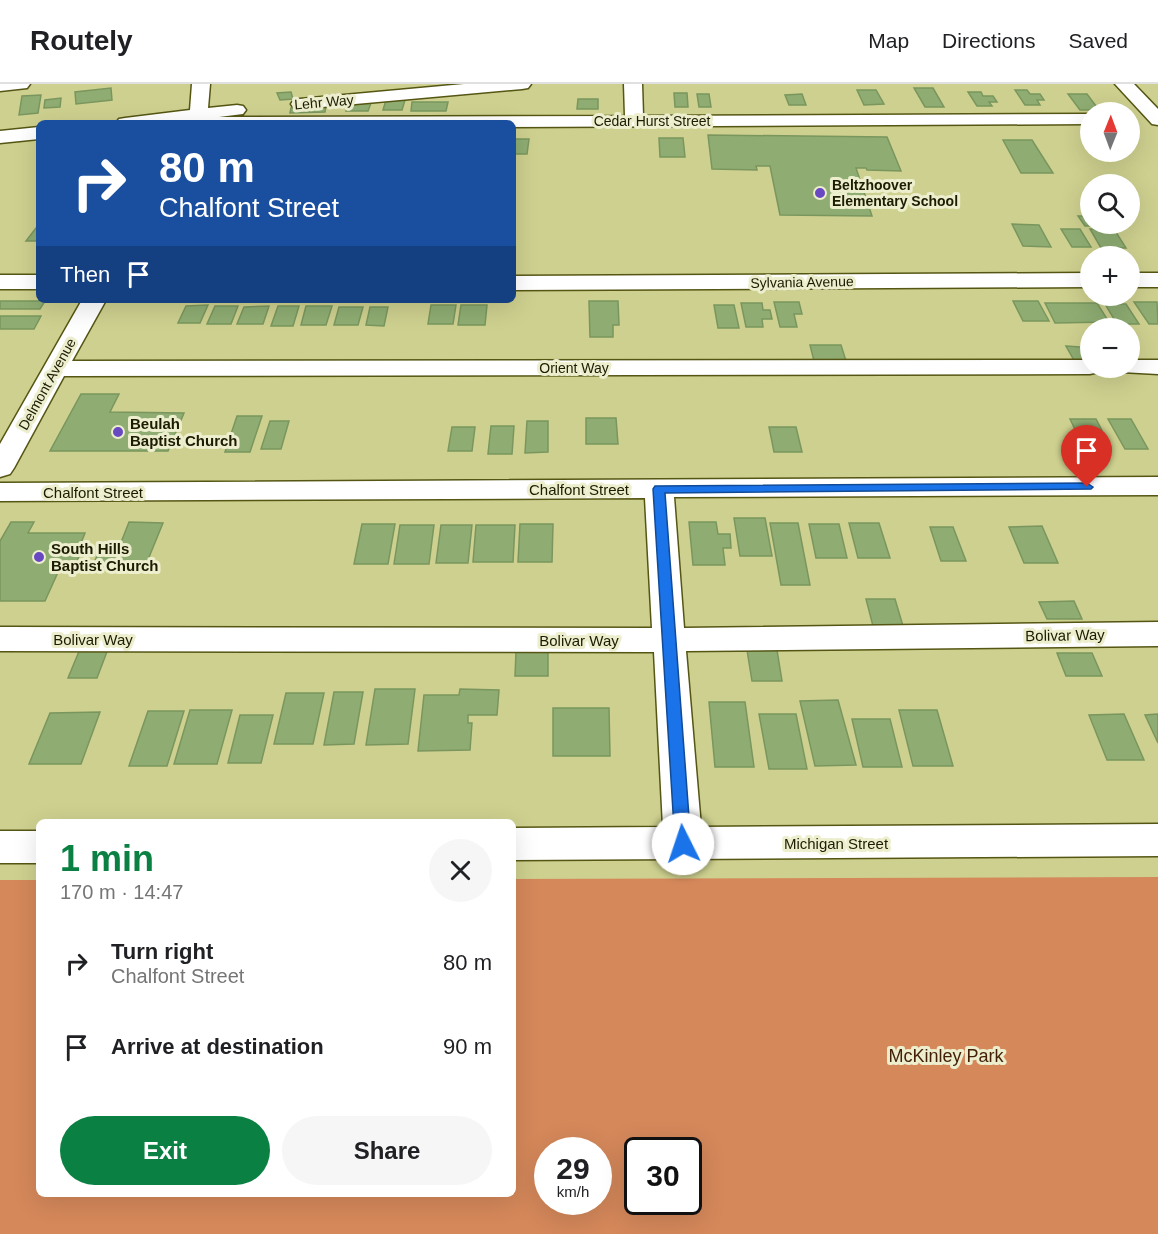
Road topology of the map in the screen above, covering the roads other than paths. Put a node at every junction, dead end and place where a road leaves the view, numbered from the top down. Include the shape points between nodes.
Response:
1 (21, 84) edge
2 (201, 84) edge
3 (522, 84) edge
4 (633, 84) edge
5 (1124, 84) edge
6 (0, 86) edge
7 (197, 119) edge
8 (1140, 119) edge
9 (179, 120) edge
10 (1080, 120) edge
11 (1158, 120) edge
12 (634, 121) junction
13 (516, 122) edge
14 (36, 134) edge
15 (7, 143) edge
16 (1080, 280) edge
17 (1140, 280) edge
18 (1158, 280) edge
19 (0, 282) edge
20 (36, 282) edge
21 (516, 283) edge
22 (92, 303) edge
23 (1080, 367) edge
24 (1140, 367) edge
25 (1158, 367) edge
26 (57, 369) junction
27 (0, 468) edge
28 (1158, 486) edge
29 (659, 489) junction
30 (0, 492) edge
31 (1158, 634) edge
32 (0, 639) edge
33 (668, 640) junction
34 (1158, 840) edge
35 (516, 844) edge
36 (683, 844) junction
37 (0, 847) edge
38 (36, 847) edge

1 - 6 street
2 - 7 street
3 - 7 street, Lehr Way
4 - 12 street
5 - 11 street
7 - 9 street, Lehr Way
8 - 11 street
10 - 12 street, Cedar Hurst Street
12 - 13 street, Cedar Hurst Street
14 - 15 street
16 - 21 street, Sylvania Avenue
17 - 18 street
19 - 20 street
22 - 26 street, Delmont Avenue
23 - 26 street, Orient Way
24 - 25 street
26 - 27 street, Delmont Avenue
28 - 29 street, Chalfont Street
29 - 30 street, Chalfont Street
29 - 33 street
31 - 33 street, Bolivar Way
32 - 33 street, Bolivar Way
33 - 36 street
34 - 36 street, Michigan Street
35 - 36 street, Michigan Street
37 - 38 street

